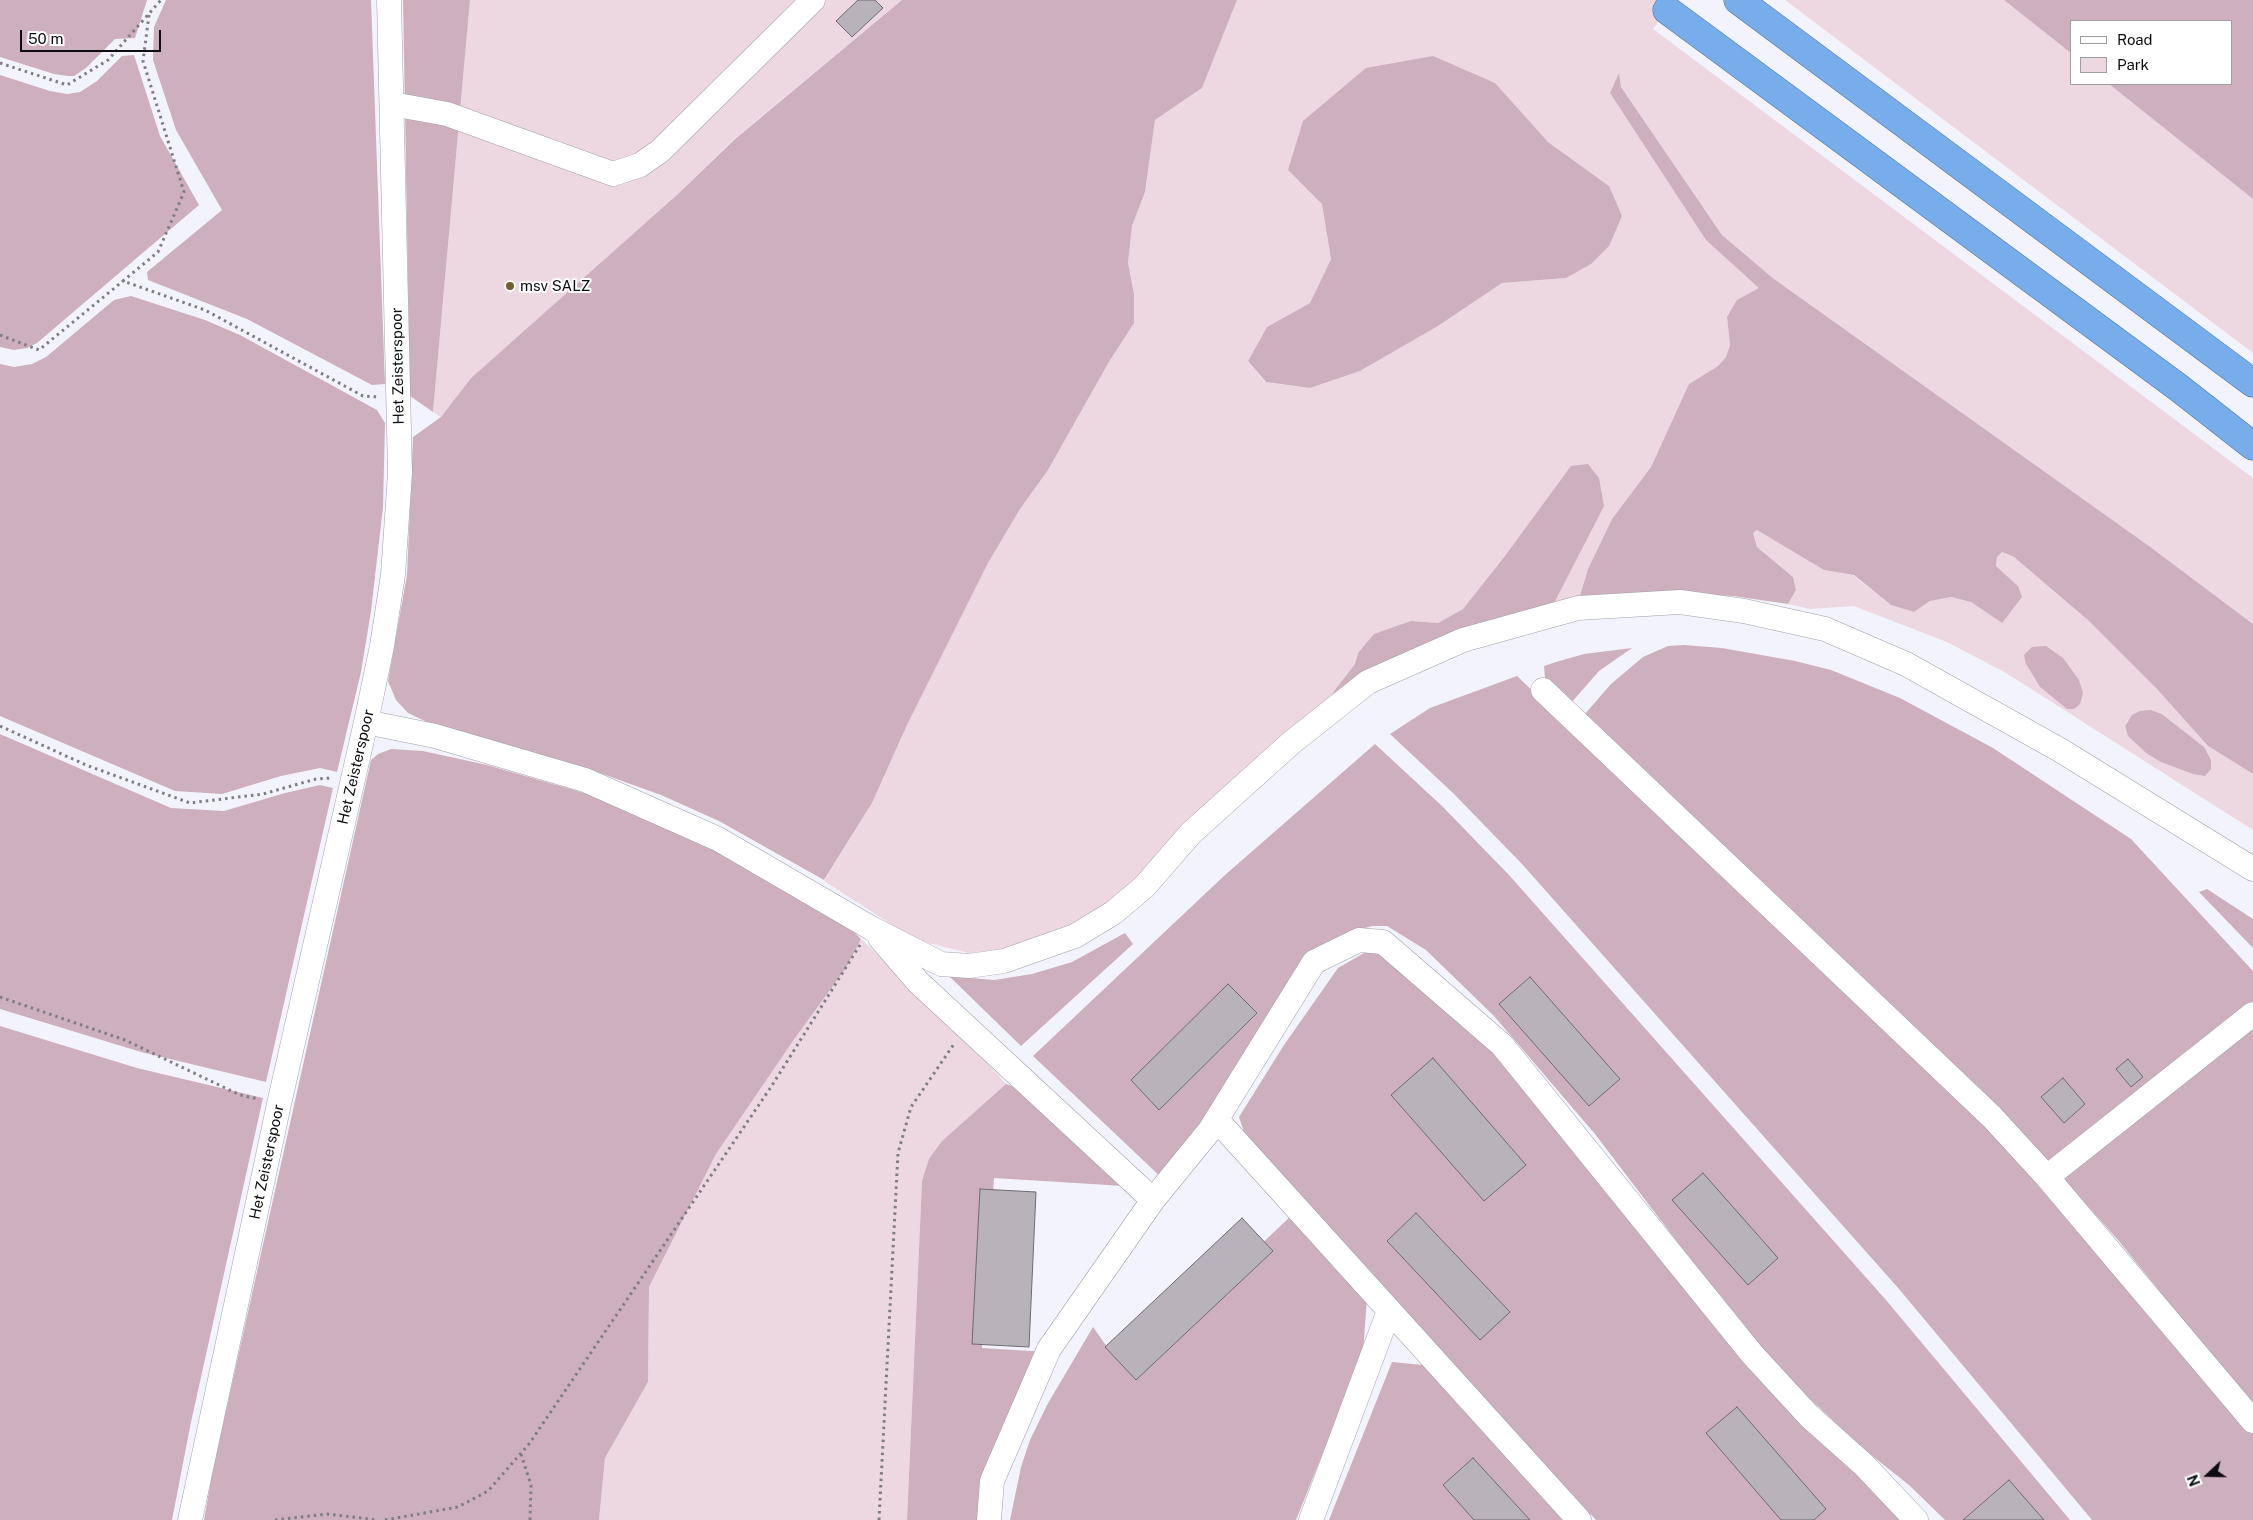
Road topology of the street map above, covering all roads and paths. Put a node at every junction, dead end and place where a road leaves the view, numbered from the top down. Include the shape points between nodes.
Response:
1 (161, 0) edge
2 (390, 0) edge
3 (813, 0) edge
4 (1738, 0) edge
5 (1667, 10) dead end
6 (149, 15) junction
7 (0, 63) edge
8 (392, 104) junction
9 (123, 281) junction
10 (0, 335) edge
11 (2253, 383) edge
12 (398, 404) junction
13 (2253, 446) edge
14 (1543, 690) dead end
15 (366, 722) junction
16 (0, 726) edge
17 (353, 781) junction
18 (2253, 869) edge
19 (871, 928) junction
20 (0, 997) edge
21 (2253, 1014) edge
22 (966, 1026) junction
23 (279, 1104) junction
24 (1216, 1120) junction
25 (2048, 1177) junction
26 (1153, 1200) junction
27 (1389, 1311) junction
28 (2253, 1421) edge
29 (521, 1454) junction
30 (190, 1520) edge
31 (275, 1520) edge
32 (377, 1520) edge
33 (385, 1520) edge
34 (530, 1520) edge
35 (879, 1520) edge
36 (989, 1520) edge
37 (1311, 1520) edge
38 (1579, 1520) edge
39 (1916, 1520) edge

1 - 6 path
2 - 8 street, Het Zeisterspoor
3 - 8 street via 660,151 640,165 613,174 447,114
4 - 11 highway
5 - 13 highway
6 - 7 path via 108,60 67,85
6 - 9 path via 142,61 184,192 158,252
8 - 12 street, Het Zeisterspoor
9 - 10 path via 39,350
9 - 12 path via 205,310 363,396 385,398
12 - 15 street, Het Zeisterspoor via 398,529 388,612
14 - 25 street via 1992,1117
15 - 17 street, Het Zeisterspoor
15 - 19 street via 435,736 585,780 718,839
16 - 17 path via 86,765 190,803 263,794 316,779
17 - 23 street, Het Zeisterspoor
18 - 19 street via 2060,750 1906,664 1825,629 1744,610 1680,602 1578,608 1463,640 1368,682 1290,743 1191,833 1144,887 1113,913 1075,936 1004,961 969,966 942,964
19 - 22 street via 918,982
19 - 29 path via 771,1087
20 - 23 path via 125,1040 240,1095
21 - 25 street
22 - 26 street
22 - 35 path via 911,1107 898,1153
23 - 30 street, Het Zeisterspoor
24 - 26 street
24 - 27 street
24 - 39 street via 1314,962 1360,940 1384,942 1502,1045 1752,1354 1809,1416 1864,1465
25 - 28 street
26 - 36 street via 1049,1349 992,1481
27 - 37 street
27 - 38 street
29 - 33 path via 488,1491 458,1507
29 - 34 path via 531,1485
31 - 32 path via 327,1514

